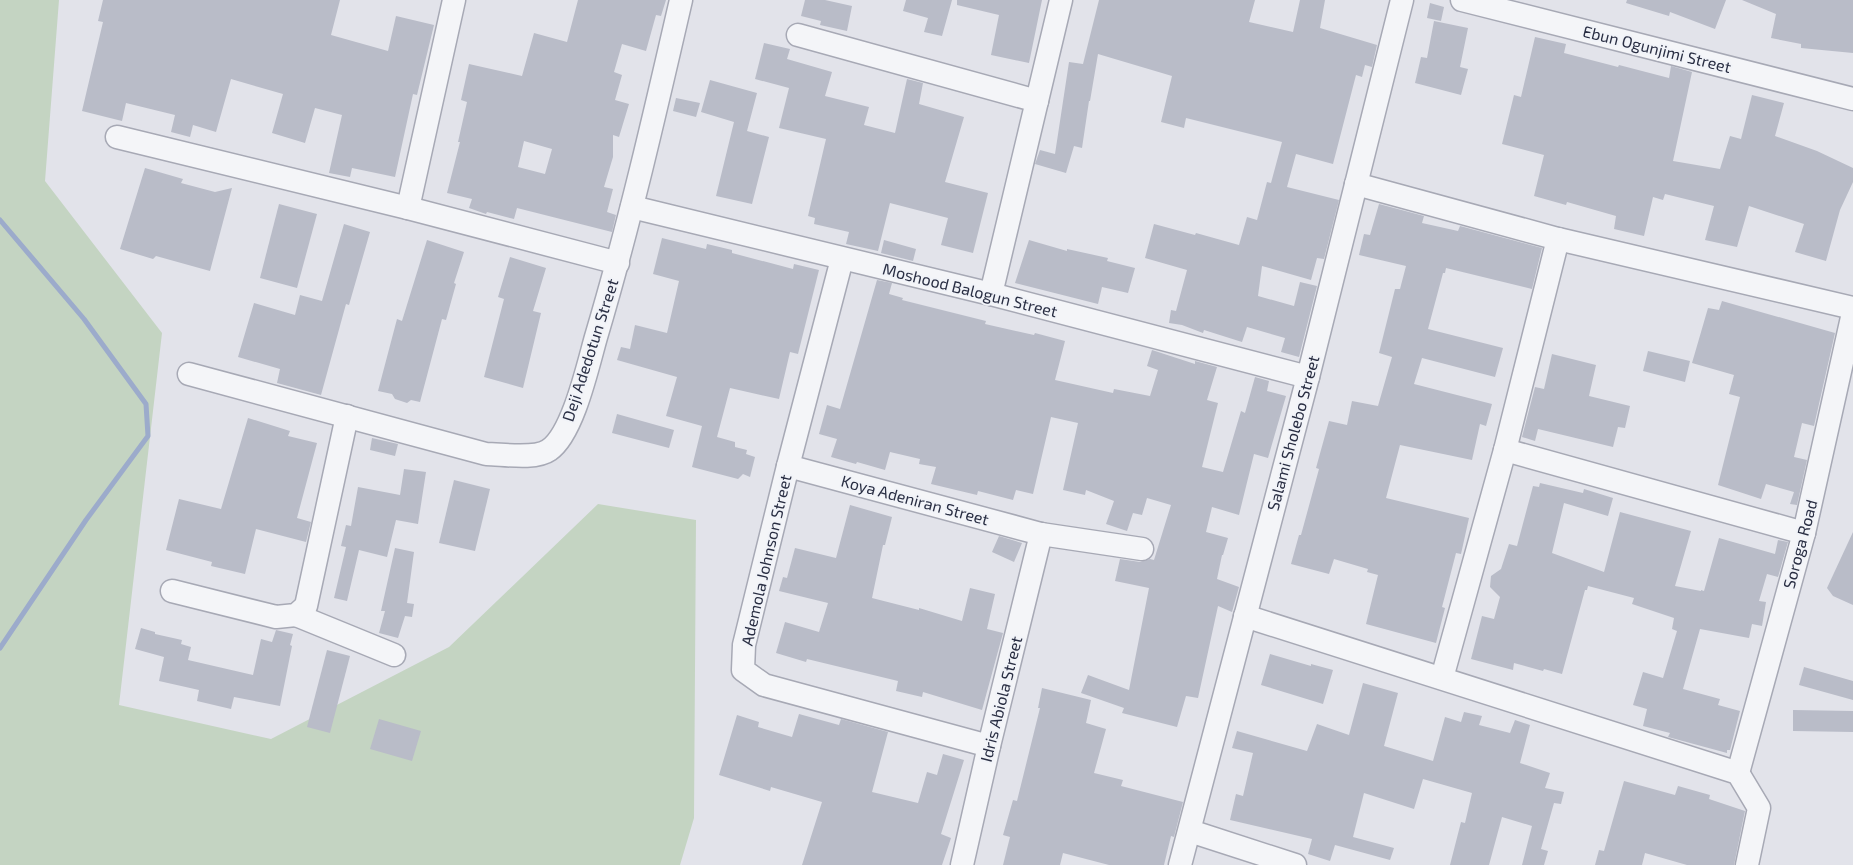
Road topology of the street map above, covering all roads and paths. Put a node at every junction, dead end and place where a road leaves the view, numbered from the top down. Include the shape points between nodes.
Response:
1 (681, 0) edge
2 (1061, 0) edge
3 (1402, 0) edge
4 (1462, 0) edge
5 (451, 1) edge
6 (798, 35) dead end
7 (1853, 99) edge
8 (1037, 101) junction
9 (117, 137) dead end
10 (1356, 184) junction
11 (632, 207) junction
12 (408, 208) junction
13 (1558, 239) junction
14 (842, 259) junction
15 (618, 263) junction
16 (991, 294) junction
17 (1853, 308) edge
18 (1853, 313) edge
19 (189, 374) dead end
20 (1308, 377) junction
21 (347, 416) junction
22 (1505, 450) junction
23 (788, 466) junction
24 (1804, 533) junction
25 (1041, 534) junction
26 (1142, 549) dead end
27 (172, 591) dead end
28 (296, 615) junction
29 (1245, 616) junction
30 (394, 655) dead end
31 (1442, 678) junction
32 (989, 746) junction
33 (1738, 773) junction
34 (1190, 831) junction
35 (962, 865) edge
36 (1180, 865) edge
37 (1295, 865) edge
38 (1747, 865) edge

1 - 11 street, Deji Adedotun Street
2 - 8 street
3 - 10 street, Salami Sholebo Street
4 - 7 street, Ebun Ogunjimi Street
5 - 12 street
6 - 8 street
8 - 16 street
9 - 12 street
10 - 13 street
10 - 20 street, Salami Sholebo Street
11 - 14 street, Moshood Balogun Street
11 - 15 street, Deji Adedotun Street
12 - 15 street
13 - 17 street
13 - 22 street
14 - 16 street, Moshood Balogun Street
14 - 23 street, Ademola Johnson Street
15 - 21 street, Deji Adedotun Street via 576,403 562,437 549,450 536,455 486,454
16 - 20 street, Moshood Balogun Street
18 - 24 street, Soroga Road
19 - 21 street, Deji Adedotun Street
20 - 29 street, Salami Sholebo Street
21 - 28 street via 306,606
22 - 24 street
22 - 31 street
23 - 25 street, Koya Adeniran Street
23 - 32 street, Ademola Johnson Street via 744,645 743,670 764,685
24 - 33 street, Soroga Road
25 - 26 street, Koya Adeniran Street
25 - 32 street, Idris Abiola Street
25 - 35 street
27 - 28 street via 276,617
28 - 30 street
29 - 31 street
29 - 34 street, Salami Sholebo Street
31 - 33 street
32 - 35 street, Idris Abiola Street
33 - 38 street via 1759,808
34 - 36 street, Salami Sholebo Street
34 - 37 street

